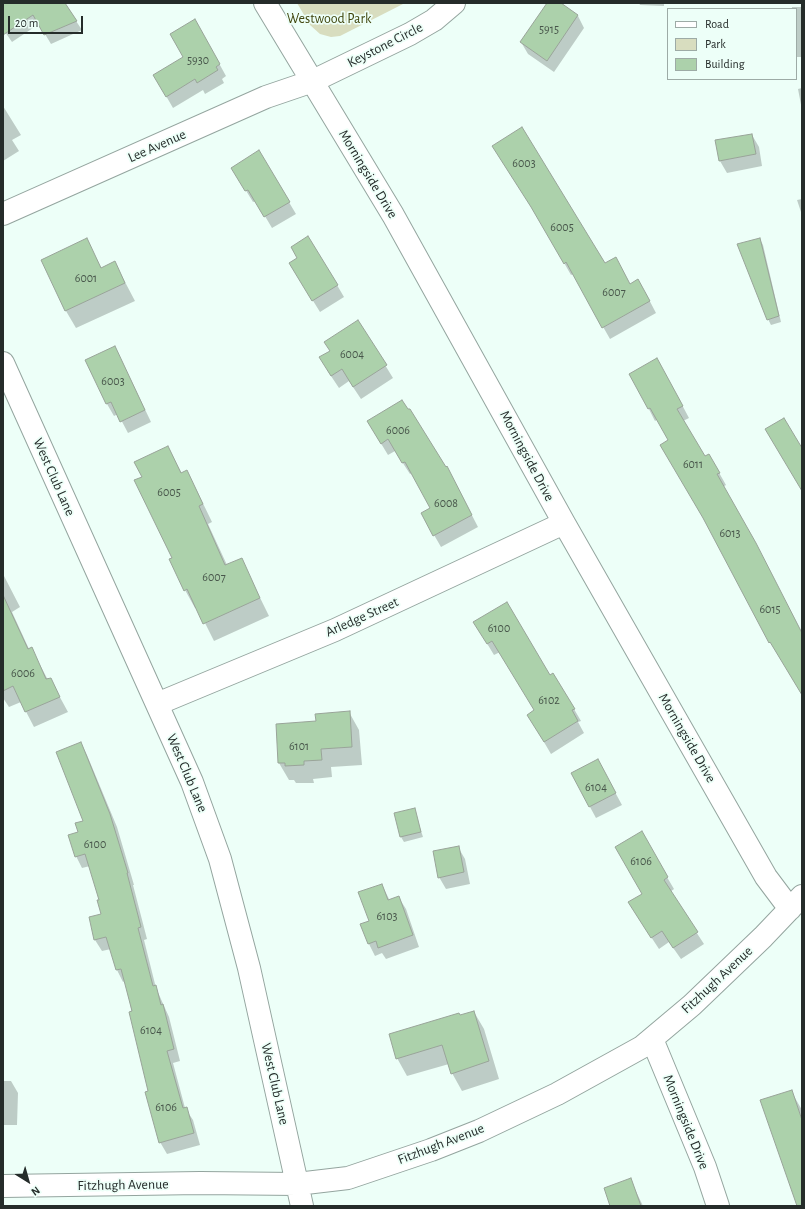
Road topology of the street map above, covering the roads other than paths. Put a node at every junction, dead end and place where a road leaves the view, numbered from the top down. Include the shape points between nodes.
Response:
1 (265, 3) edge
2 (454, 3) edge
3 (313, 81) junction
4 (3, 214) edge
5 (3, 363) edge
6 (564, 523) junction
7 (157, 704) junction
8 (796, 902) edge
9 (652, 1039) junction
10 (297, 1184) junction
11 (3, 1186) edge
12 (302, 1206) edge
13 (718, 1206) edge

1 - 3 street, Morningside Drive
2 - 3 street, Keystone Circle via 434,20 410,34
3 - 4 street, Lee Avenue via 266,97
3 - 6 street, Morningside Drive via 393,215
5 - 7 street, West Club Lane
6 - 7 street, Arledge Street via 335,630
6 - 8 street, Morningside Drive via 766,877
7 - 10 street, West Club Lane via 192,782 220,859 249,968
8 - 9 street, Fitzhugh Avenue via 698,1000
9 - 10 street, Fitzhugh Avenue via 556,1094 479,1131 348,1178
9 - 13 street, Morningside Drive via 705,1167
10 - 11 street, Fitzhugh Avenue
10 - 12 street, West Club Lane

